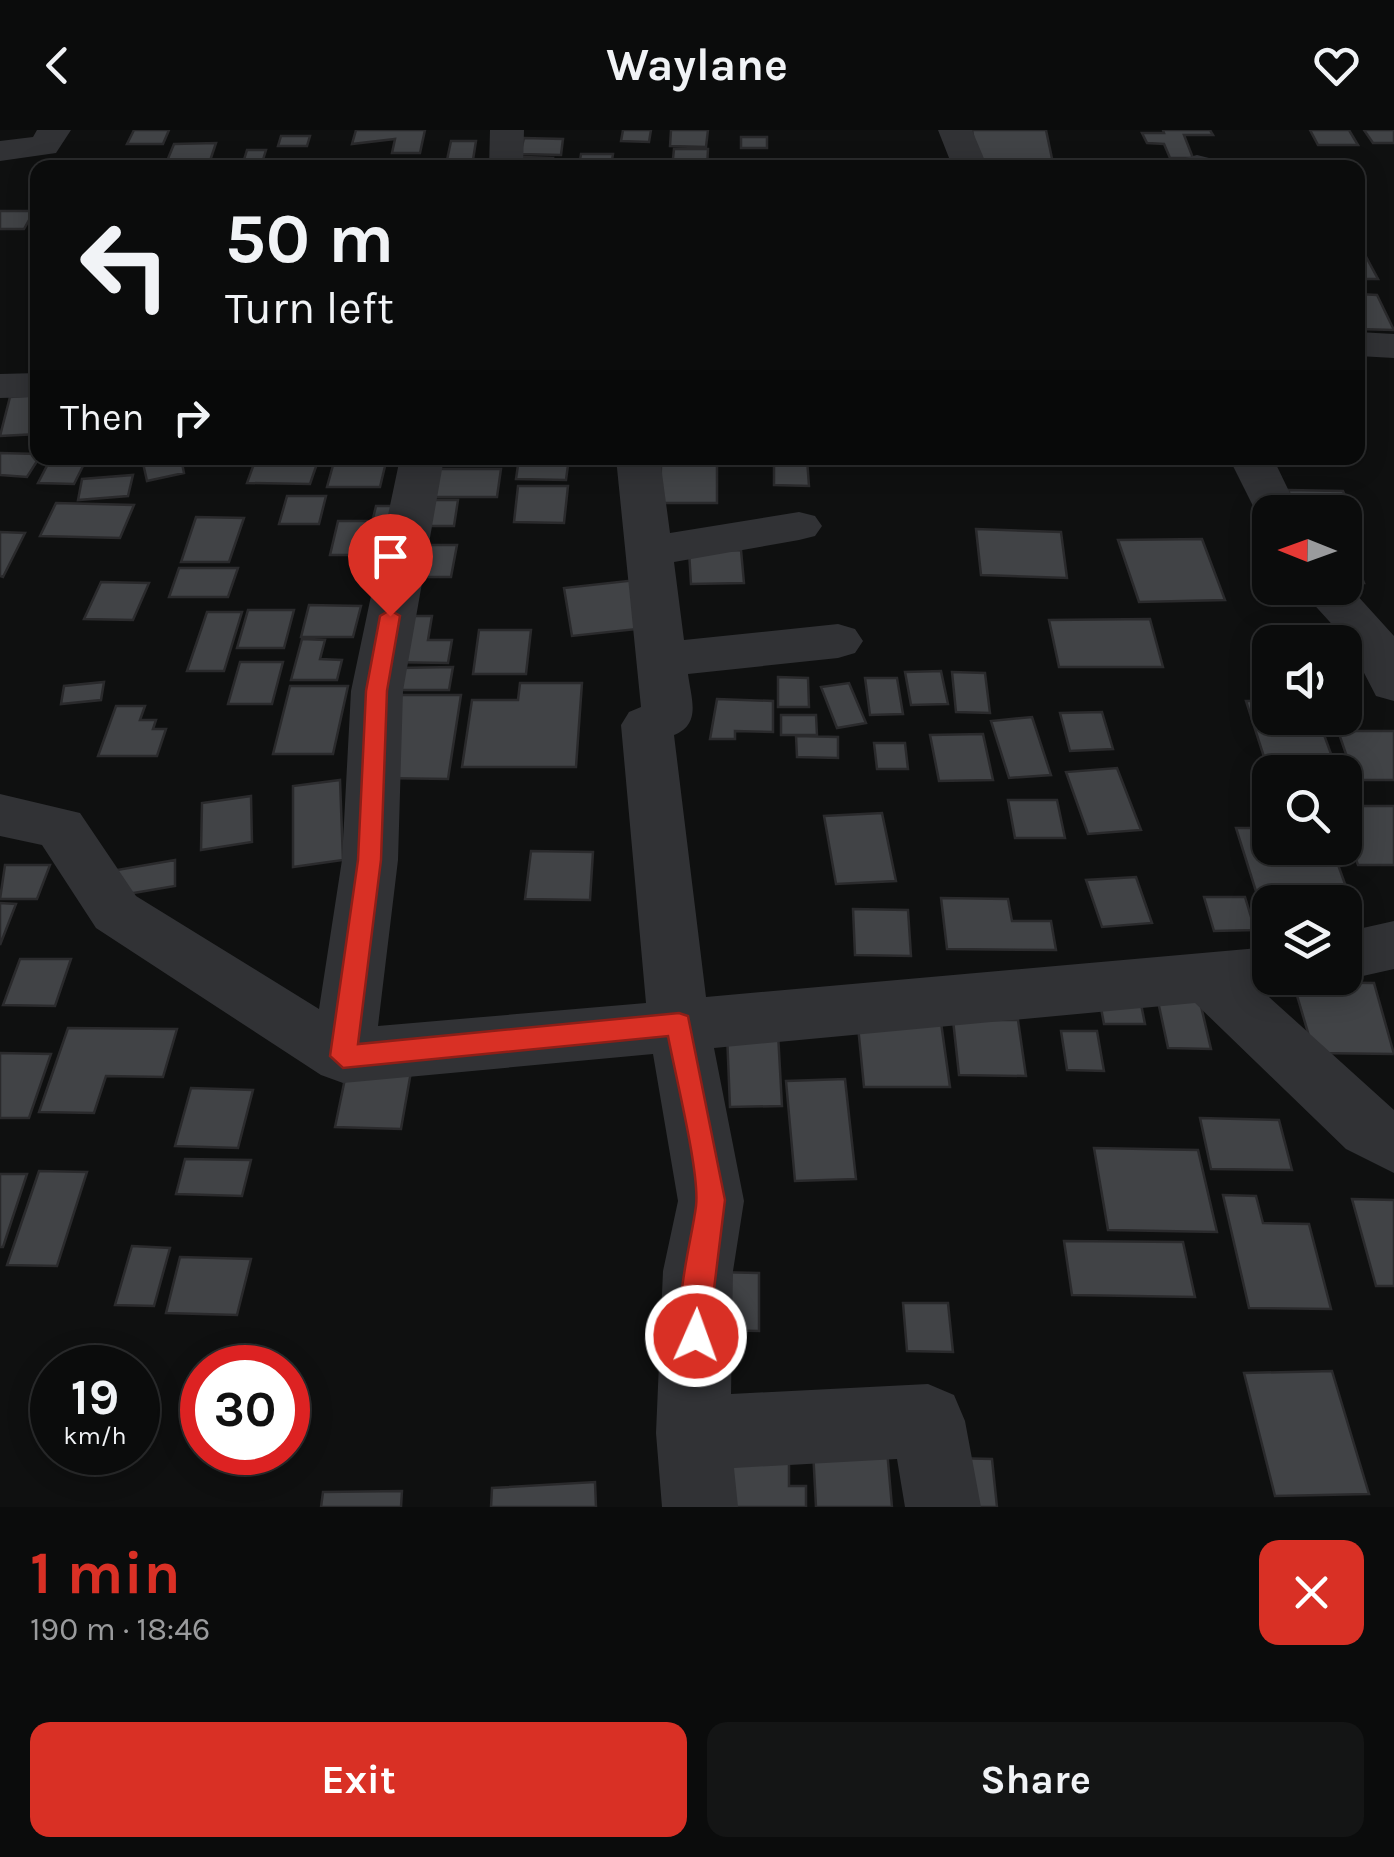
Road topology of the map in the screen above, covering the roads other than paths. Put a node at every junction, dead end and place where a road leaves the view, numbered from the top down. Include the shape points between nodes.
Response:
1 (54, 130) edge
2 (507, 130) edge
3 (955, 130) edge
4 (0, 151) edge
5 (506, 160) edge
6 (968, 160) edge
7 (1365, 344) edge
8 (1394, 346) edge
9 (30, 385) edge
10 (0, 386) edge
11 (421, 465) edge
12 (639, 465) edge
13 (1255, 465) edge
14 (1269, 495) edge
15 (799, 526) dead end
16 (650, 551) junction
17 (1340, 605) edge
18 (838, 641) dead end
19 (663, 659) junction
20 (1394, 683) edge
21 (0, 816) edge
22 (1394, 945) edge
23 (1362, 952) edge
24 (1252, 974) edge
25 (1210, 980) junction
26 (679, 1024) junction
27 (343, 1056) junction
28 (1394, 1144) edge
29 (693, 1433) junction
30 (700, 1507) edge
31 (943, 1507) edge

1 - 4 street via 44,146
2 - 5 street
3 - 6 street
7 - 8 street
9 - 10 street
11 - 27 street via 376,691 370,860
12 - 16 street
13 - 14 street
15 - 16 street
16 - 19 street
17 - 20 street via 1368,633
18 - 19 street
19 - 26 street via 668,717 647,725
21 - 27 street via 60,828 116,912
22 - 23 street
24 - 25 street
25 - 26 street
25 - 28 street via 1368,1130
26 - 27 street
26 - 29 street via 711,1200 698,1271
29 - 30 street
29 - 31 street via 928,1421

